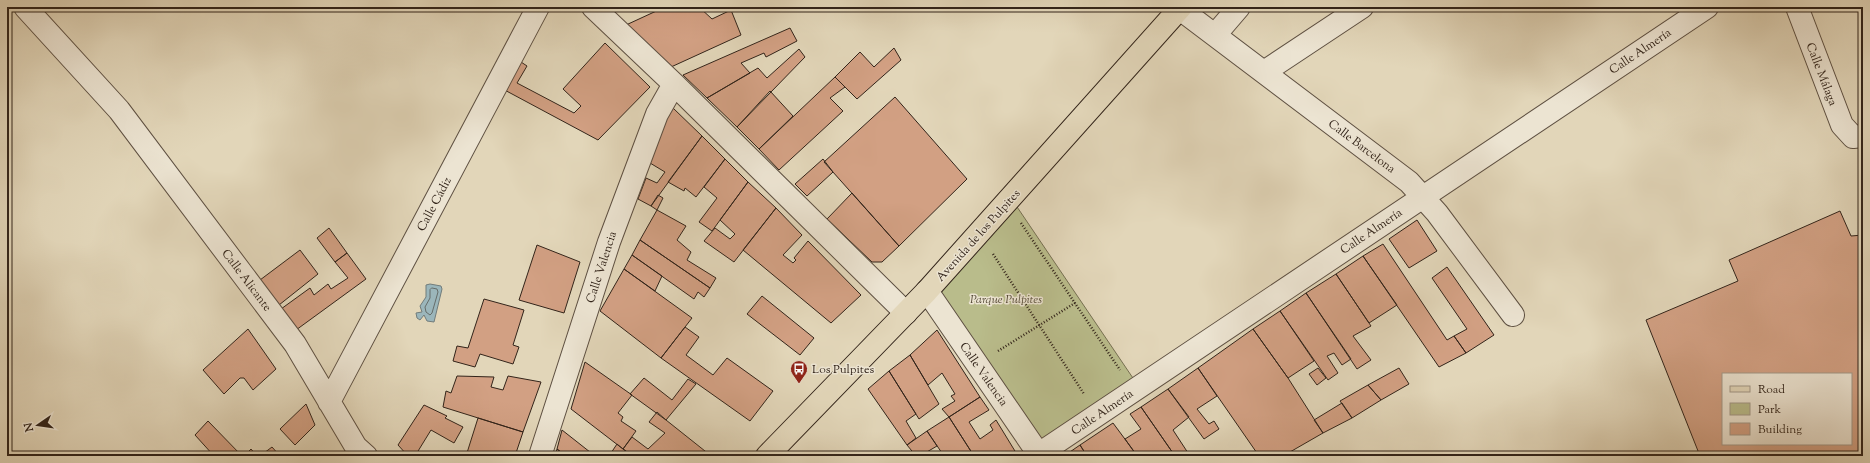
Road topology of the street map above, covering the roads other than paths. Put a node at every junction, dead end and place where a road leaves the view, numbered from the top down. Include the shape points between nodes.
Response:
1 (25, 7) edge
2 (538, 7) edge
3 (593, 7) edge
4 (1239, 7) edge
5 (1362, 7) edge
6 (1707, 7) edge
7 (1797, 7) edge
8 (1181, 8) edge
9 (1215, 35) junction
10 (1264, 72) junction
11 (674, 84) junction
12 (1858, 137) edge
13 (1423, 196) junction
14 (927, 292) junction
15 (906, 313) junction
16 (1513, 315) dead end
17 (329, 402) junction
18 (1038, 455) edge
19 (366, 456) edge
20 (540, 456) edge
21 (767, 456) edge

1 - 17 street, Calle Alicante via 119,110 295,344
2 - 17 street, Calle Cádiz
3 - 11 street
4 - 9 street
5 - 10 street
6 - 13 street, Calle Almería
7 - 12 street, Calle Málaga via 1842,125
8 - 9 street, Calle Barcelona
8 - 14 main road, Avenida de los Pulpites
9 - 10 street, Calle Barcelona
10 - 13 street, Calle Barcelona via 1409,182
11 - 15 street
11 - 20 street, Calle Valencia via 656,114 609,242
13 - 16 street, Calle Barcelona
13 - 18 street, Calle Almería
14 - 15 main road, Avenida de los Pulpites
14 - 18 street, Calle Valencia
15 - 21 main road, Avenida de los Pulpites
17 - 19 street, Calle Alicante via 356,447

